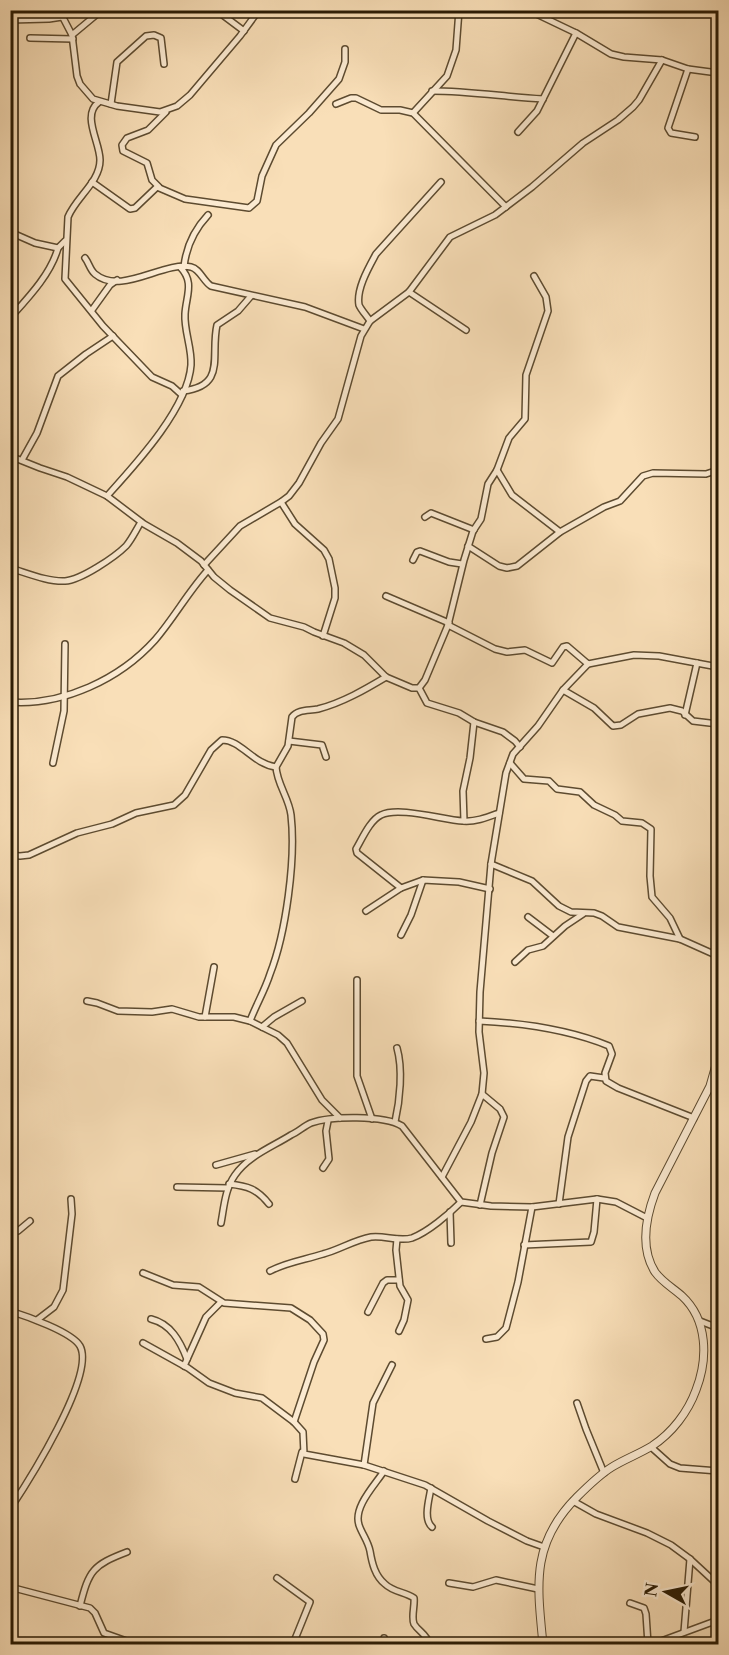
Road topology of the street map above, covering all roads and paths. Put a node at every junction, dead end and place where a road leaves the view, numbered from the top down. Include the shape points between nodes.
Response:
1 (59, 10) edge
2 (102, 10) edge
3 (216, 10) edge
4 (259, 10) edge
5 (459, 10) edge
6 (528, 10) edge
7 (711, 10) edge
8 (62, 17) junction
9 (718, 17) edge
10 (10, 20) edge
11 (244, 31) junction
12 (576, 33) junction
13 (73, 37) junction
14 (30, 39) dead end
15 (345, 49) dead end
16 (10, 59) edge
17 (662, 60) junction
18 (164, 64) dead end
19 (688, 69) junction
20 (718, 73) edge
21 (12, 74) edge
22 (432, 91) junction
23 (543, 99) junction
24 (99, 102) junction
25 (111, 104) junction
26 (336, 104) dead end
27 (167, 111) junction
28 (413, 113) junction
29 (518, 132) dead end
30 (695, 137) dead end
31 (92, 182) junction
32 (441, 182) dead end
33 (159, 187) junction
34 (506, 207) junction
35 (208, 215) dead end
36 (10, 232) edge
37 (65, 241) junction
38 (58, 248) junction
39 (85, 258) dead end
40 (182, 267) junction
41 (534, 276) dead end
42 (117, 280) junction
43 (409, 292) junction
44 (251, 296) junction
45 (92, 310) junction
46 (10, 318) edge
47 (370, 321) junction
48 (364, 329) junction
49 (465, 330) dead end
50 (112, 336) junction
51 (182, 393) junction
52 (10, 456) edge
53 (22, 460) junction
54 (497, 470) junction
55 (718, 470) edge
56 (107, 496) junction
57 (281, 502) junction
58 (425, 517) dead end
59 (141, 522) junction
60 (12, 525) edge
61 (474, 530) junction
62 (10, 532) edge
63 (560, 532) junction
64 (468, 546) junction
65 (413, 560) dead end
66 (462, 564) junction
67 (206, 567) junction
68 (10, 568) edge
69 (386, 596) dead end
70 (449, 624) junction
71 (323, 636) junction
72 (65, 644) dead end
73 (697, 663) junction
74 (588, 664) junction
75 (718, 667) edge
76 (387, 677) junction
77 (419, 688) junction
78 (562, 690) junction
79 (64, 698) junction
80 (10, 702) edge
81 (685, 715) junction
82 (474, 722) junction
83 (718, 724) edge
84 (289, 741) junction
85 (520, 747) junction
86 (326, 757) dead end
87 (53, 763) dead end
88 (510, 763) junction
89 (276, 767) junction
90 (499, 813) junction
91 (464, 821) junction
92 (10, 855) edge
93 (491, 864) junction
94 (423, 880) junction
95 (402, 888) junction
96 (490, 889) junction
97 (366, 911) dead end
98 (585, 914) junction
99 (528, 917) dead end
100 (401, 935) dead end
101 (554, 936) junction
102 (680, 939) junction
103 (718, 956) edge
104 (515, 962) dead end
105 (214, 967) dead end
106 (357, 980) dead end
107 (87, 1001) dead end
108 (302, 1001) dead end
109 (205, 1017) junction
110 (250, 1021) junction
111 (479, 1021) junction
112 (262, 1027) junction
113 (398, 1048) dead end
114 (718, 1058) edge
115 (604, 1078) junction
116 (710, 1086) junction
117 (718, 1090) edge
118 (482, 1094) junction
119 (340, 1118) junction
120 (694, 1118) junction
121 (372, 1119) junction
122 (328, 1121) junction
123 (394, 1122) junction
124 (260, 1153) junction
125 (216, 1165) dead end
126 (323, 1168) dead end
127 (442, 1177) junction
128 (229, 1186) junction
129 (177, 1187) dead end
130 (71, 1199) dead end
131 (597, 1199) junction
132 (461, 1202) junction
133 (269, 1204) dead end
134 (559, 1204) junction
135 (480, 1205) junction
136 (532, 1207) junction
137 (450, 1212) junction
138 (648, 1218) junction
139 (30, 1221) dead end
140 (221, 1223) dead end
141 (10, 1231) edge
142 (397, 1239) junction
143 (451, 1244) dead end
144 (524, 1245) junction
145 (270, 1271) dead end
146 (142, 1273) dead end
147 (399, 1280) junction
148 (221, 1302) junction
149 (10, 1311) edge
150 (368, 1312) dead end
151 (151, 1319) dead end
152 (37, 1320) junction
153 (700, 1322) junction
154 (718, 1328) edge
155 (399, 1331) dead end
156 (486, 1339) dead end
157 (143, 1343) dead end
158 (187, 1359) junction
159 (392, 1365) dead end
160 (184, 1366) junction
161 (578, 1403) dead end
162 (294, 1422) junction
163 (651, 1447) junction
164 (302, 1452) junction
165 (364, 1465) junction
166 (384, 1471) junction
167 (718, 1471) edge
168 (604, 1473) junction
169 (295, 1479) dead end
170 (431, 1488) junction
171 (573, 1501) junction
172 (10, 1509) edge
173 (432, 1527) dead end
174 (544, 1547) junction
175 (127, 1552) dead end
176 (690, 1558) junction
177 (277, 1578) dead end
178 (449, 1583) dead end
179 (717, 1584) dead end
180 (10, 1587) edge
181 (538, 1589) junction
182 (630, 1603) dead end
183 (80, 1606) junction
184 (718, 1620) edge
185 (684, 1632) junction
186 (122, 1642) edge
187 (135, 1644) edge
188 (293, 1644) edge
189 (429, 1644) edge
190 (543, 1644) edge
191 (648, 1644) edge
192 (653, 1644) edge

1 - 8 street
2 - 13 street
3 - 11 street
4 - 11 street
5 - 22 street via 452,63 447,76
6 - 12 street
7 - 9 street
8 - 10 street
8 - 13 street
11 - 27 street via 190,95
12 - 17 street via 611,54
12 - 23 street
13 - 14 street
13 - 24 street via 80,84
15 - 33 street via 339,79 272,152 254,205 244,209 184,199
16 - 21 street
17 - 19 street
17 - 34 street via 633,107
18 - 25 street via 161,38 146,36 117,62
19 - 20 street
19 - 30 street via 668,128 671,133
22 - 23 street
22 - 28 street
23 - 29 street
24 - 25 street
24 - 31 street via 94,105 92,116 100,163
25 - 27 street
26 - 28 street via 356,98 381,110
27 - 33 street via 148,130 127,138 122,145 123,151 147,163 152,180
28 - 34 street
31 - 33 street via 130,209
31 - 37 street via 72,208
32 - 47 street via 371,262 359,304
34 - 43 street via 450,237
35 - 40 street via 194,233
36 - 38 street
37 - 38 street
37 - 45 street via 65,279
38 - 46 street via 39,283
39 - 42 street via 93,273
40 - 42 street via 137,280
40 - 44 street via 196,270 211,286
40 - 51 street via 190,288 185,315 191,365
41 - 54 street via 546,297 548,311 526,375 525,419 509,438
42 - 45 street
43 - 47 street
43 - 49 street
44 - 48 street via 305,307
44 - 51 street via 217,325 211,379 203,387
45 - 50 street
47 - 48 street
48 - 57 street via 338,419 294,490
50 - 51 street via 152,377
50 - 53 street via 58,376 37,433
51 - 56 street via 143,455
52 - 53 street
53 - 56 street
54 - 61 street via 488,484 481,519
54 - 63 street via 512,495
55 - 63 street via 706,474 653,473 643,477 620,501
56 - 59 street
57 - 67 street via 240,526
57 - 71 street via 295,524 329,559 335,598
58 - 61 street via 431,513
59 - 67 street via 177,543
59 - 68 street via 120,551 72,580
60 - 62 street
61 - 64 street
63 - 64 street via 522,562 507,568
64 - 66 street
65 - 66 street via 420,551
66 - 70 street
67 - 71 street via 230,590 270,618
67 - 79 street via 154,641 134,660
69 - 70 street
70 - 74 street via 495,649 525,650 547,662 554,661 567,646
70 - 77 street
71 - 76 street via 364,655
72 - 79 street
73 - 74 street via 634,655
73 - 75 street
73 - 81 street
74 - 78 street
76 - 77 street
76 - 84 street via 333,704 294,714
77 - 82 street via 427,703
78 - 81 street via 594,708 614,726 660,709 676,709
78 - 85 street
79 - 80 street
79 - 87 street
81 - 83 street via 699,723
82 - 85 street via 503,732
82 - 91 street via 463,791
84 - 86 street via 322,745
84 - 89 street
85 - 88 street
88 - 90 street
88 - 102 street via 524,779 549,781 557,789 580,792 622,821 650,826 652,897 670,918
89 - 92 street via 261,763 232,742 222,740 174,805 77,833 29,855
89 - 110 street via 291,816 287,904 273,968
90 - 91 street
90 - 93 street
91 - 95 street via 390,813 375,819 356,851
93 - 96 street
93 - 98 street via 532,881 566,910
94 - 95 street
94 - 96 street
94 - 100 street
95 - 97 street
96 - 111 street
98 - 101 street
98 - 102 street via 602,916 618,927
99 - 101 street
101 - 104 street
102 - 103 street
105 - 109 street
106 - 121 street via 357,1076
107 - 109 street via 118,1011 172,1009
108 - 112 street
109 - 110 street
110 - 112 street
111 - 115 street via 549,1029 609,1046 612,1054
111 - 118 street
112 - 119 street via 288,1043 322,1100
113 - 123 street via 401,1061
114 - 116 street
115 - 120 street via 618,1088
115 - 134 street via 590,1076 586,1080 568,1137
116 - 117 street
116 - 120 street
118 - 127 street
118 - 135 street via 504,1116
119 - 121 street
119 - 122 street
120 - 138 street via 655,1193
121 - 123 street
122 - 124 street via 310,1124
122 - 126 street via 329,1159
123 - 127 street via 402,1126
124 - 125 street
124 - 128 street via 241,1167
127 - 132 street
128 - 129 street
128 - 133 street via 252,1187
128 - 140 street
130 - 152 street via 63,1290 54,1307
131 - 134 street
131 - 138 street via 616,1202
131 - 144 street via 591,1242
132 - 135 street
132 - 137 street
134 - 136 street
135 - 136 street
136 - 144 street
137 - 142 street via 411,1238
137 - 143 street
138 - 153 street via 646,1246 655,1271 684,1298
139 - 141 street via 18,1231
142 - 145 street via 363,1239
142 - 147 street
144 - 156 street via 506,1329 497,1337
146 - 148 street via 173,1285 199,1287
147 - 150 street via 383,1283
147 - 155 street via 408,1300
148 - 158 street via 206,1317
148 - 162 street via 291,1308 323,1334
149 - 152 street
151 - 158 street via 168,1328
152 - 172 street via 75,1339 81,1347 82,1362 58,1428
153 - 154 street
153 - 163 street via 703,1352 690,1406
157 - 160 street
158 - 160 street
159 - 165 street via 373,1403
160 - 162 street via 224,1390 262,1398
161 - 168 street
162 - 164 street via 303,1432
163 - 167 street via 680,1468
163 - 168 street
164 - 165 street
164 - 169 street
165 - 166 street
166 - 170 street
166 - 189 street via 366,1498 358,1520 378,1576 390,1589 414,1598 413,1620
168 - 171 street
170 - 173 street via 427,1518
170 - 174 street
171 - 174 street via 556,1520
171 - 176 street via 653,1536
174 - 181 street
175 - 183 street via 97,1566 87,1581
176 - 179 street
176 - 185 street
177 - 188 street via 310,1602
178 - 181 street via 473,1587 496,1580
180 - 183 street
181 - 190 street
182 - 191 street via 644,1608
183 - 186 street via 90,1608 104,1633
184 - 185 street
185 - 192 street
186 - 187 street

